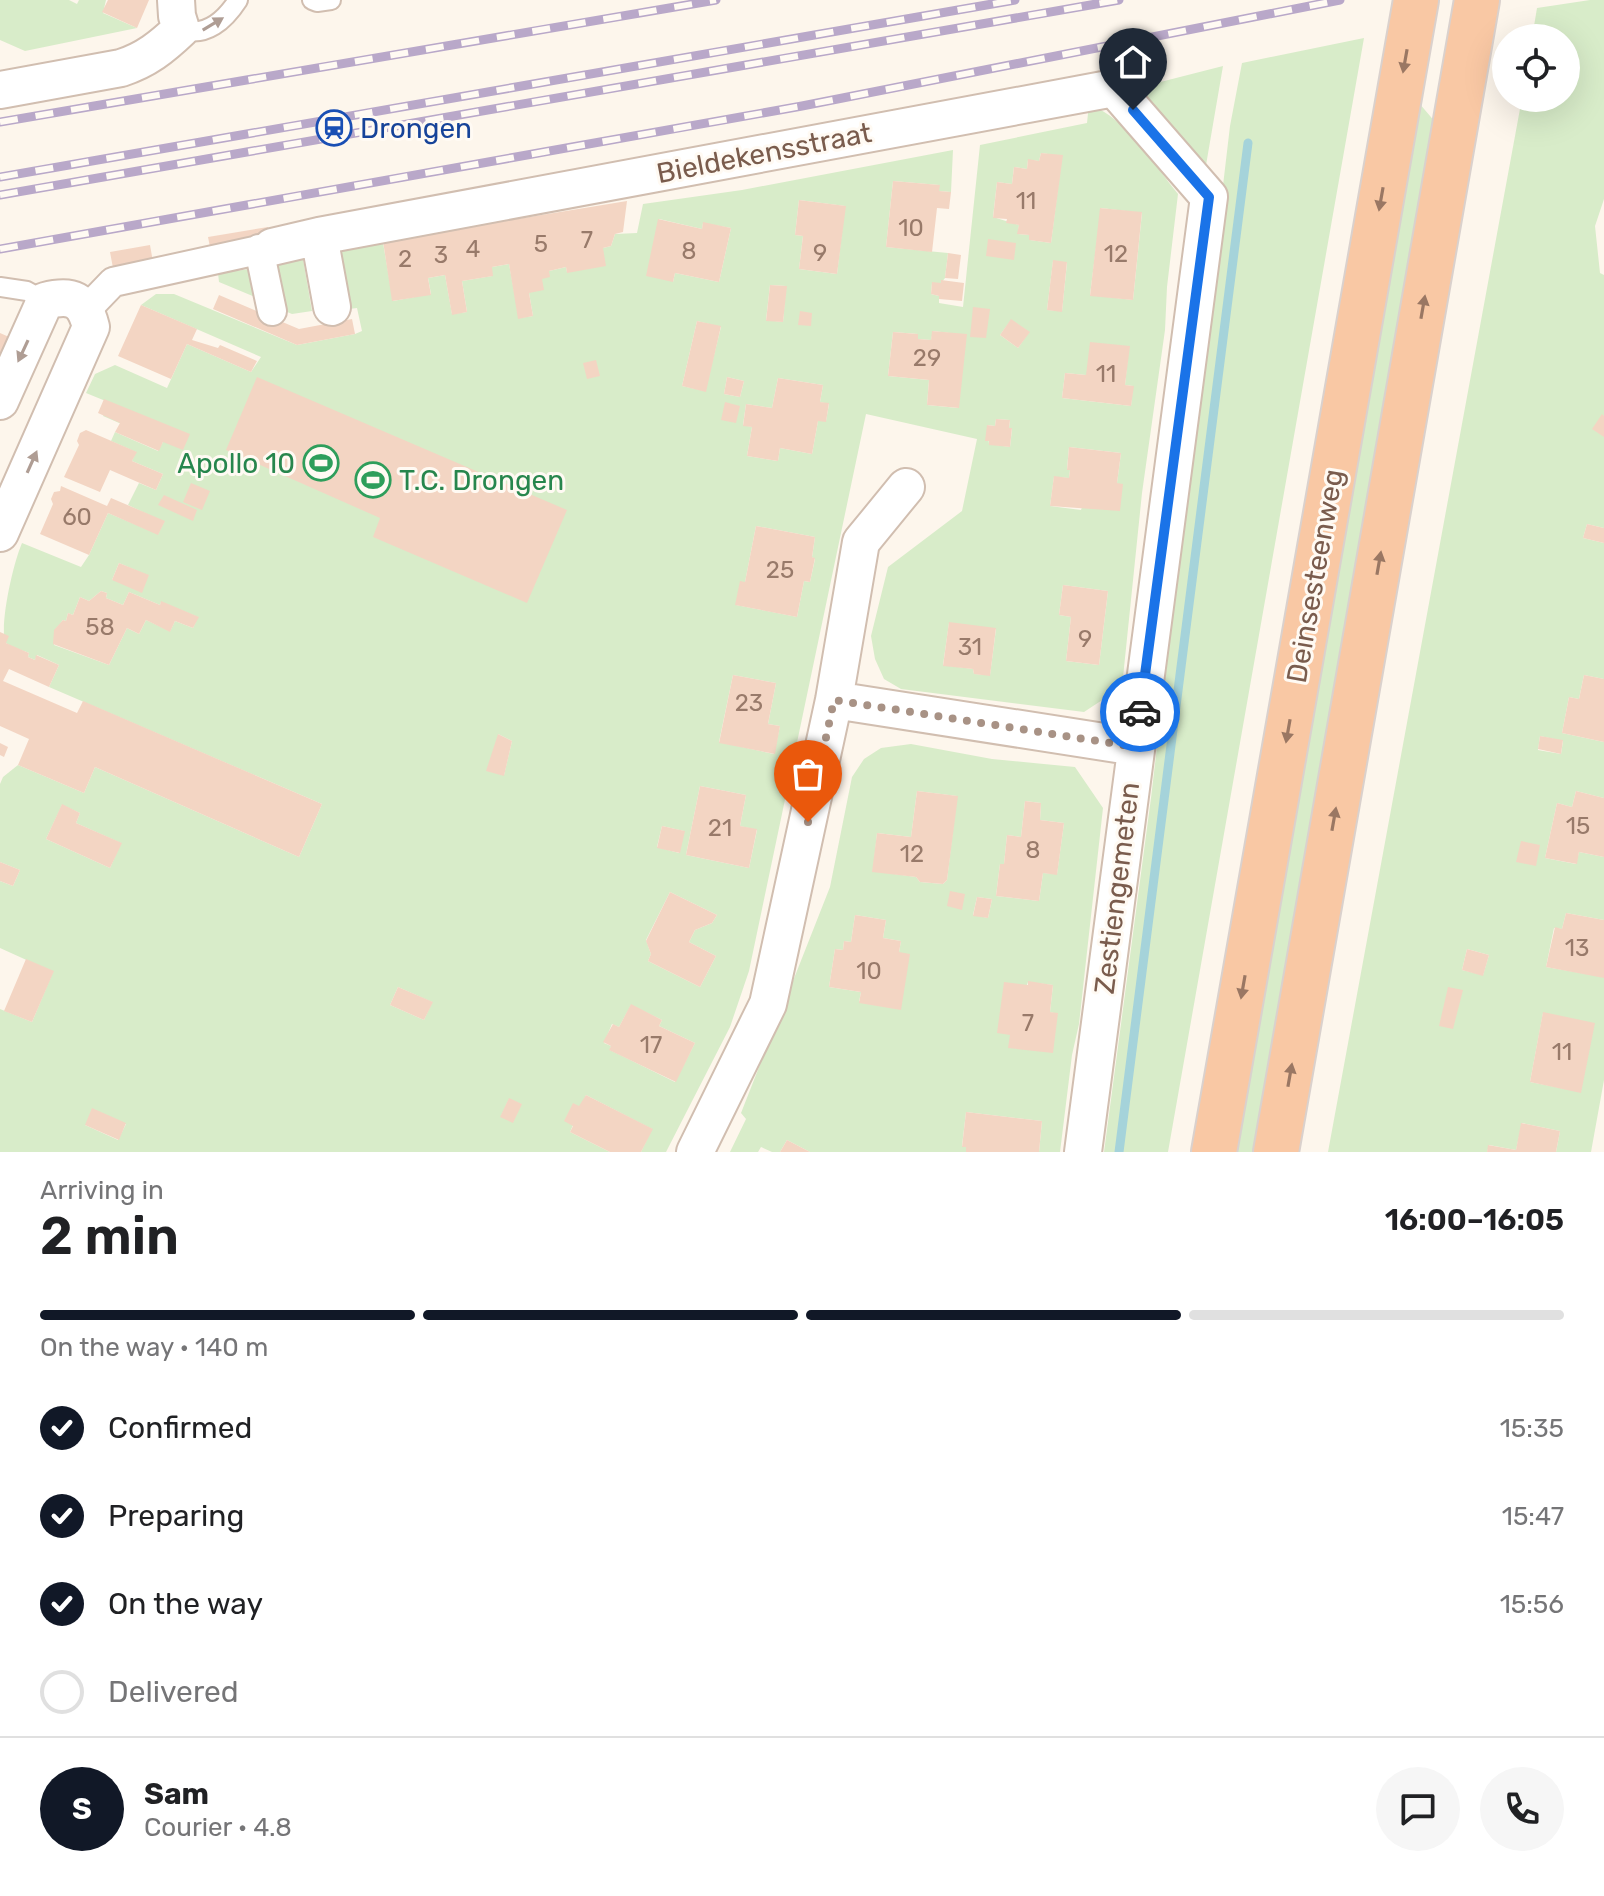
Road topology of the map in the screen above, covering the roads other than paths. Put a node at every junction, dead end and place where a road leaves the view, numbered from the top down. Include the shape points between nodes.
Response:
1 (238, 0) edge
2 (312, 0) edge
3 (331, 0) edge
4 (1416, 0) edge
5 (1477, 0) edge
6 (179, 15) edge
7 (0, 90) edge
8 (1209, 197) joint
9 (319, 236) junction
10 (265, 248) junction
11 (0, 287) edge
12 (45, 301) junction
13 (332, 307) dead end
14 (87, 309) junction
15 (272, 311) dead end
16 (0, 401) edge
17 (906, 487) dead end
18 (0, 533) edge
19 (834, 700) junction
20 (1136, 747) junction
21 (695, 1152) edge
22 (1083, 1152) edge
23 (1214, 1152) edge
24 (1276, 1152) edge

6 -> 1 lane via 193,34 227,16
2 - 3 lane
4 -> 23 highway, Deinsesteenweg
24 -> 5 highway
6 - 7 street via 160,49 130,65
8 - 9 street, Bieldekensstraat via 1114,88
8 - 20 street, Zestiengemeten
9 - 10 street, Bieldekensstraat
9 - 13 street
10 - 14 street via 113,282
10 - 15 street
11 - 12 lane via 27,291
12 - 14 street via 63,296
12 -> 16 street
18 -> 14 street via 91,327
17 - 19 street via 861,542
19 - 20 street
19 - 21 street via 768,1004
20 - 22 street, Zestiengemeten

